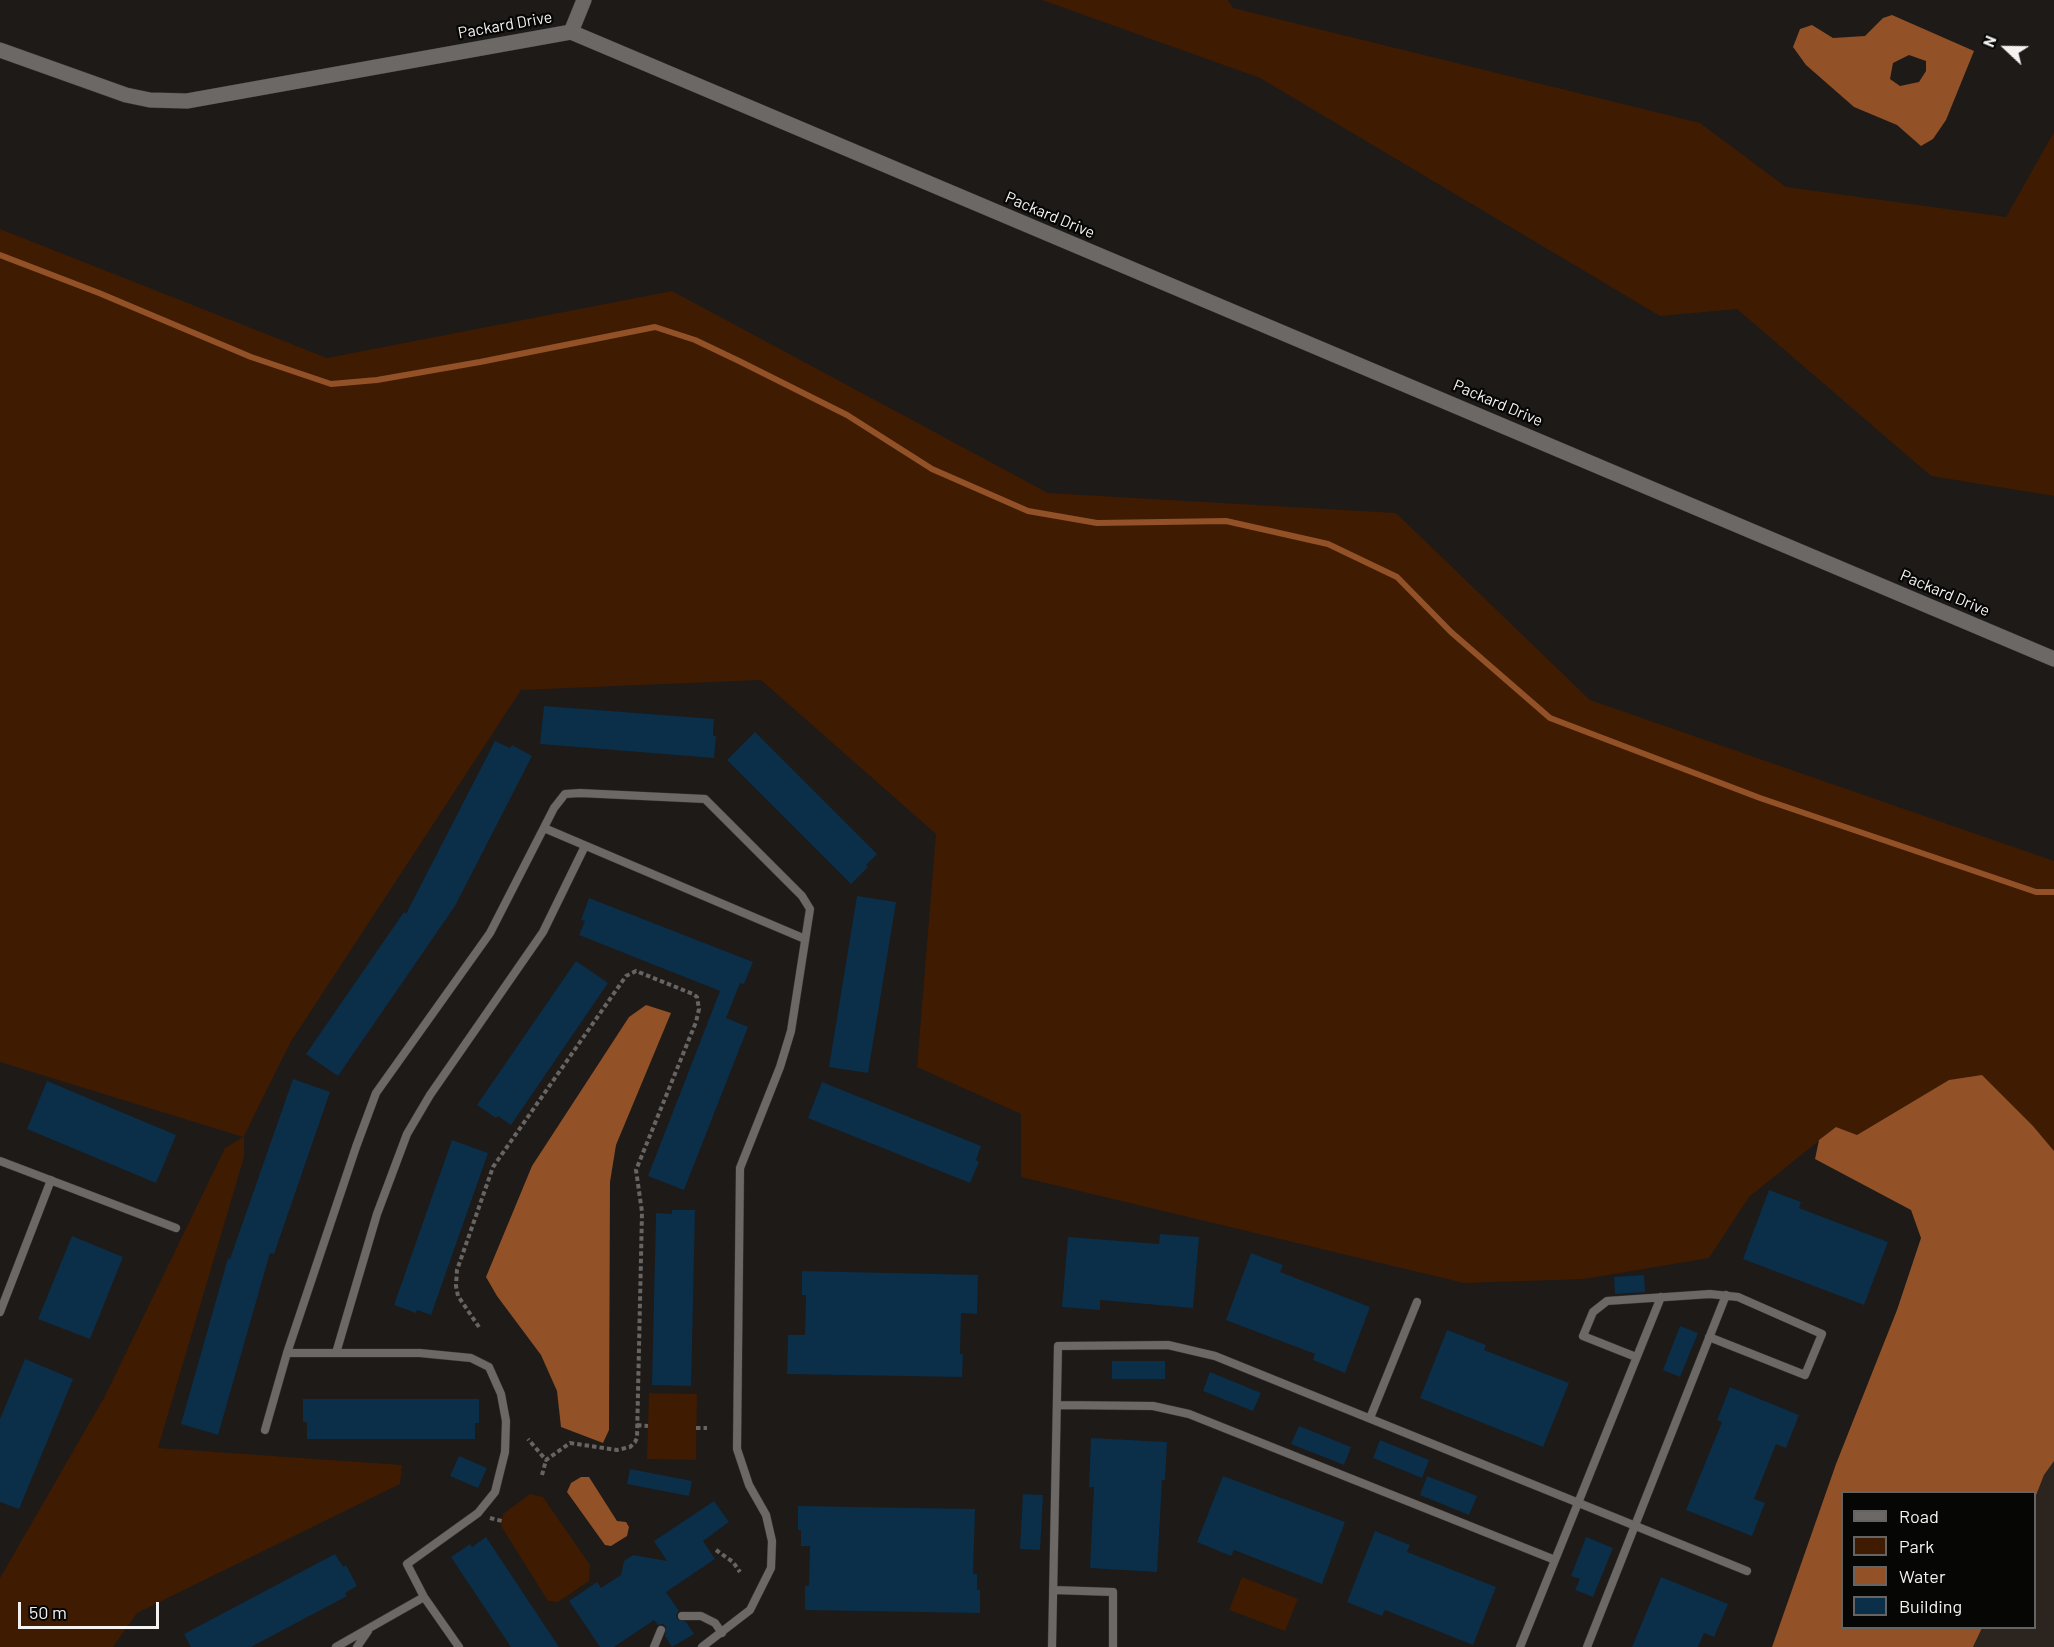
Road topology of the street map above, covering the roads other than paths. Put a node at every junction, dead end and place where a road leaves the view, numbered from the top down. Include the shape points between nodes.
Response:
1 (584, 0) edge
2 (571, 32) junction
3 (0, 50) edge
4 (2054, 659) edge
5 (544, 828) junction
6 (585, 846) junction
7 (805, 939) junction
8 (0, 1161) edge
9 (51, 1180) junction
10 (176, 1228) dead end
11 (1726, 1295) junction
12 (1660, 1297) junction
13 (1417, 1302) dead end
14 (0, 1312) edge
15 (1709, 1337) junction
16 (287, 1353) junction
17 (336, 1353) junction
18 (1636, 1357) junction
19 (1057, 1406) junction
20 (1370, 1419) junction
21 (265, 1430) dead end
22 (1578, 1503) junction
23 (1635, 1526) junction
24 (1555, 1560) junction
25 (1747, 1571) dead end
26 (1053, 1590) junction
27 (424, 1597) junction
28 (682, 1616) dead end
29 (371, 1627) junction
30 (661, 1630) dead end
31 (722, 1633) junction
32 (705, 1646) edge
33 (336, 1647) edge
34 (357, 1647) edge
35 (459, 1647) edge
36 (654, 1647) edge
37 (1052, 1647) edge
38 (1113, 1647) edge
39 (1520, 1647) edge
40 (1587, 1647) edge

1 - 2 street
2 - 3 street, Packard Drive via 187,101 126,95
2 - 4 street, Packard Drive
5 - 6 lane
5 - 7 lane via 565,794 705,799 802,896 810,909
5 - 16 lane via 490,933 376,1093
6 - 7 lane
6 - 17 lane via 543,932 407,1134 377,1214
7 - 31 lane via 791,1031 740,1168 737,1449 749,1485 766,1515 772,1541 771,1568 750,1610
8 - 9 lane
9 - 10 lane
9 - 14 lane
11 - 12 lane
11 - 15 lane
11 - 15 lane via 1822,1334 1805,1375
12 - 18 lane
12 - 18 lane via 1607,1301 1593,1312 1583,1336
13 - 20 lane
15 - 23 lane
16 - 17 lane
16 - 21 lane
17 - 27 lane via 420,1353 471,1358 489,1367 501,1394 507,1421 505,1452 495,1492 478,1513 407,1564
18 - 22 lane
19 - 20 lane via 1058,1346 1168,1345 1215,1356
19 - 24 lane via 1153,1406 1189,1414
19 - 26 lane
20 - 22 lane
22 - 23 lane
22 - 24 lane
23 - 25 lane
23 - 40 lane
24 - 39 lane
26 - 37 lane
26 - 38 lane via 1113,1592
27 - 29 lane
27 - 35 lane
28 - 31 lane via 701,1616 715,1623
29 - 33 lane
29 - 34 lane
30 - 36 lane
31 - 32 lane

